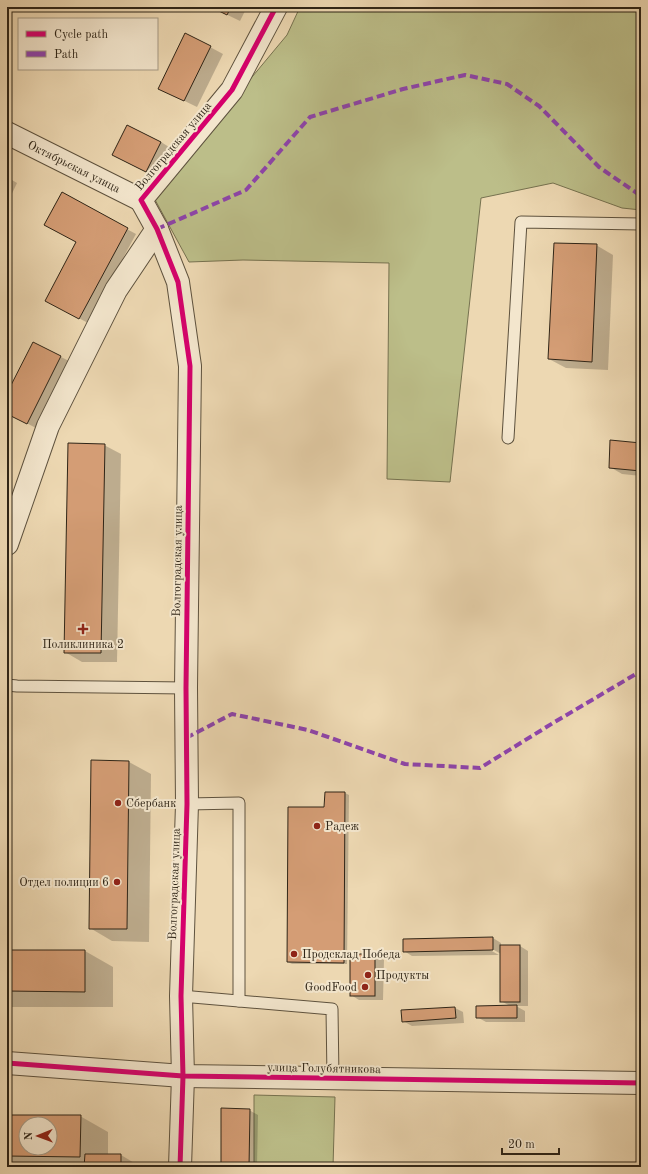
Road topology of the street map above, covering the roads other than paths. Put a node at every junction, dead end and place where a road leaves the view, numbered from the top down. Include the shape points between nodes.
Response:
1 (276, 7) edge
2 (7, 133) edge
3 (141, 200) junction
4 (641, 224) edge
5 (157, 229) junction
6 (508, 438) dead end
7 (7, 544) edge
8 (7, 685) edge
9 (186, 688) junction
10 (187, 804) junction
11 (181, 996) junction
12 (239, 1001) junction
13 (7, 1064) edge
14 (183, 1076) junction
15 (333, 1078) junction
16 (641, 1083) edge
17 (180, 1167) edge

1 - 3 street, Волгоградская улица via 232,90
2 - 3 street, Октябрьская улица
3 - 5 street, Волгоградская улица
4 - 6 lane via 521,222
5 - 7 street via 116,290 48,426
5 - 9 street, Волгоградская улица via 178,282 190,366
8 - 9 lane
9 - 10 street, Волгоградская улица
10 - 11 street, Волгоградская улица
10 - 12 lane via 239,803
11 - 12 lane
11 - 14 street, Волгоградская улица
12 - 15 lane via 332,1009
13 - 14 street, улица Голубятникова
14 - 15 street, улица Голубятникова
14 - 17 street, Волгоградская улица
15 - 16 street, улица Голубятникова

